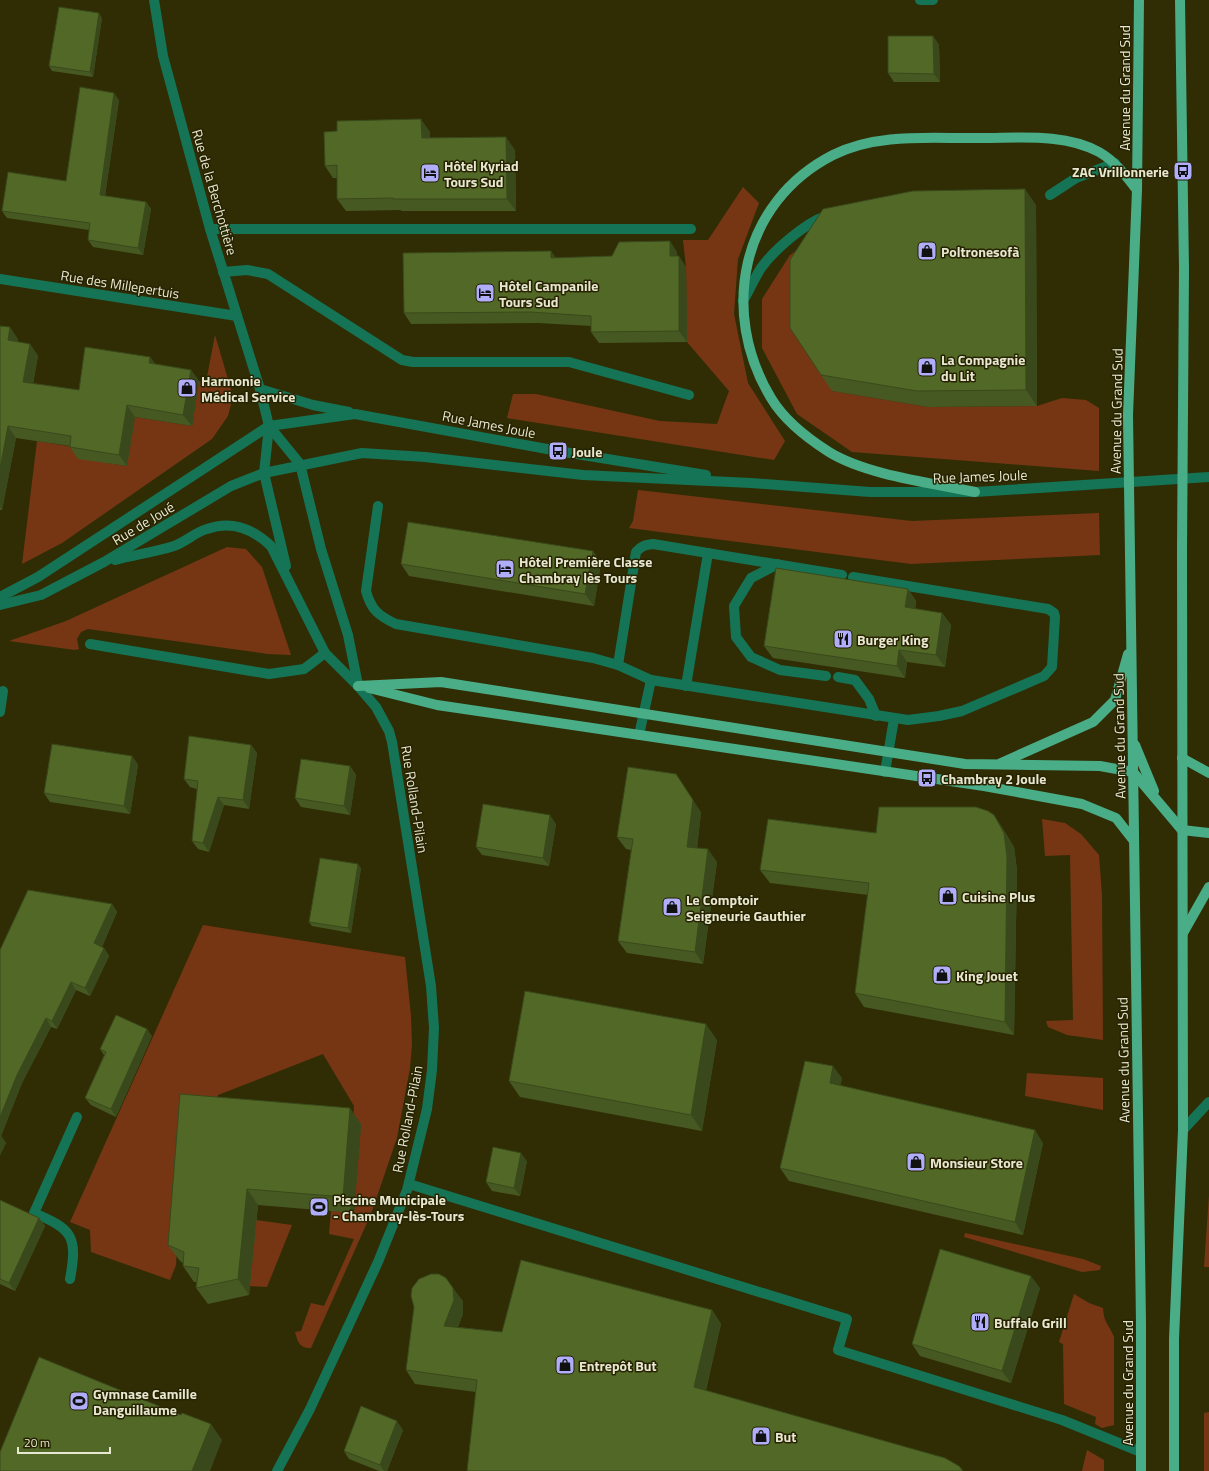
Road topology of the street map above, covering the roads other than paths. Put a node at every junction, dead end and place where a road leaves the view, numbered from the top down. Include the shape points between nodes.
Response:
1 (154, 0) edge
2 (920, 0) edge
3 (933, 0) edge
4 (1139, 0) edge
5 (1180, 0) edge
6 (1115, 163) junction
7 (1137, 190) junction
8 (1050, 195) dead end
9 (833, 214) edge
10 (210, 229) junction
11 (691, 230) dead end
12 (223, 272) junction
13 (0, 280) edge
14 (742, 303) junction
15 (237, 316) junction
16 (260, 389) junction
17 (689, 395) dead end
18 (355, 414) junction
19 (269, 426) junction
20 (300, 464) junction
21 (264, 473) junction
22 (1209, 477) edge
23 (751, 483) junction
24 (975, 492) junction
25 (378, 506) dead end
26 (708, 553) junction
27 (104, 562) junction
28 (778, 564) junction
29 (842, 575) dead end
30 (853, 577) dead end
31 (290, 581) junction
32 (0, 597) edge
33 (0, 605) edge
34 (90, 644) dead end
35 (1131, 644) junction
36 (325, 653) junction
37 (618, 665) junction
38 (826, 676) edge
39 (838, 677) edge
40 (651, 680) junction
41 (358, 686) junction
42 (686, 686) junction
43 (3, 691) dead end
44 (0, 712) edge
45 (644, 714) junction
46 (876, 716) junction
47 (894, 719) junction
48 (639, 735) junction
49 (1133, 739) junction
50 (889, 752) junction
51 (1182, 758) junction
52 (997, 765) junction
53 (885, 772) junction
54 (1133, 772) junction
55 (1209, 773) edge
56 (1182, 830) junction
57 (1209, 833) edge
58 (1134, 841) junction
59 (1209, 887) edge
60 (1183, 933) junction
61 (1209, 1102) edge
62 (77, 1117) dead end
63 (1183, 1130) junction
64 (409, 1184) junction
65 (70, 1279) dead end
66 (1141, 1452) junction
67 (277, 1471) edge
68 (1142, 1471) edge
69 (1174, 1471) edge

1 - 10 street, Rue de la Berchottière via 163,56
2 - 3 street
4 - 7 main road, Avenue du Grand Sud
5 - 51 main road via 1184,246
6 - 7 main road
6 - 8 street via 1076,178
6 - 14 main road via 1098,152 1078,144 1030,138 897,139 862,144 833,155 808,170 788,188 766,216 752,244 745,271
7 - 35 main road, Avenue du Grand Sud via 1128,415
9 - 14 street via 820,218 785,243 762,268
10 - 11 street
10 - 12 street, Rue de la Berchottière
12 - 15 street, Rue de la Berchottière
12 - 17 street via 247,270 268,274 402,360 569,362
13 - 15 street, Rue des Millepertuis
14 - 24 main road via 745,337 771,398 807,437 856,465
15 - 16 street, Rue de la Berchottière
16 - 18 street
16 - 19 street, Rue de la Berchottière
18 - 19 street, Rue James Joule
18 - 23 street, Rue James Joule
19 - 20 street
19 - 21 street
19 - 32 street, Rue de Joué via 38,577
20 - 21 street, Rue de Joué
20 - 23 street, Rue James Joule via 362,453 425,457 583,475
20 - 41 street via 321,549 348,635
21 - 27 street, Rue de Joué via 231,486
21 - 31 street
22 - 24 street, Rue James Joule
23 - 24 street, Rue James Joule via 870,492
25 - 37 street via 366,591 375,612 396,624 554,650
26 - 28 street
26 - 37 street via 653,544 639,548 636,552
26 - 42 street
27 - 31 street via 176,546 206,529 225,525 244,527 258,534 271,546
27 - 33 street, Rue de Joué via 41,595
28 - 29 street
28 - 38 street via 751,578 734,606 736,637 751,657 780,670
30 - 47 street via 1044,608 1054,613 1052,667 1044,676 962,711 926,718
31 - 36 street, Rue Rolland-Pilain
34 - 36 street via 270,674 304,669
35 - 49 main road, Avenue du Grand Sud
35 - 52 main road via 1114,700 1093,722
36 - 41 street, Rue Rolland-Pilain
37 - 40 street
39 - 46 street via 855,680
40 - 42 street
40 - 45 street
41 - 45 main road via 441,682
41 - 48 main road via 437,705
41 - 64 street, Rue Rolland-Pilain via 376,707 390,731 431,986 434,1028 432,1070 427,1109
42 - 46 street
43 - 44 street
45 - 48 street
45 - 50 main road
46 - 47 street
47 - 50 street
48 - 53 main road
49 - 54 main road, Avenue du Grand Sud
49 - 56 main road via 1155,792
50 - 52 main road via 965,764
50 - 53 street
51 - 55 main road
51 - 56 main road
52 - 54 main road via 1100,766
53 - 58 main road via 1082,804 1116,818
54 - 56 main road
54 - 58 main road, Avenue du Grand Sud
56 - 57 main road
56 - 60 main road
58 - 66 main road, Avenue du Grand Sud via 1142,1323
59 - 60 main road
60 - 63 main road
61 - 63 street
62 - 65 street via 34,1213 58,1223 71,1237 74,1256
63 - 69 main road via 1174,1339
64 - 66 street via 847,1319 838,1350 1062,1420
64 - 67 street, Rue Rolland-Pilain via 378,1262 310,1409
66 - 68 main road, Avenue du Grand Sud

